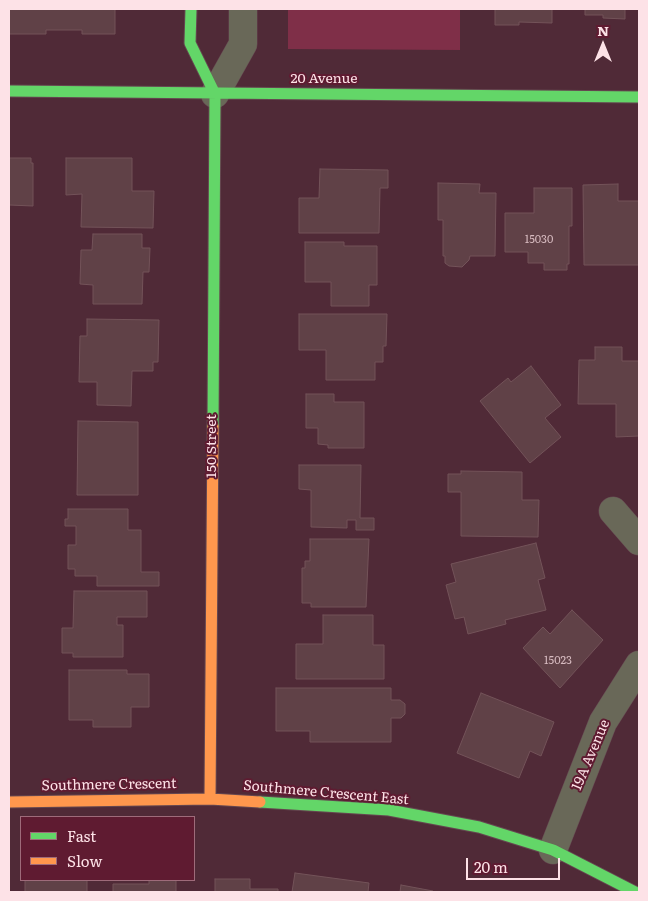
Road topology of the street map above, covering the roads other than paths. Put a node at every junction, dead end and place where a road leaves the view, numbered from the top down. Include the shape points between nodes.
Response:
1 (191, 9) edge
2 (244, 9) edge
3 (9, 90) edge
4 (215, 94) junction
5 (639, 97) edge
6 (613, 511) dead end
7 (639, 541) edge
8 (639, 665) edge
9 (210, 799) junction
10 (9, 802) edge
11 (553, 850) junction
12 (635, 892) edge

1 - 4 street, 150 Street via 190,43
2 - 4 street, 150 Street via 243,44
3 - 4 street, 20 Avenue
4 - 5 street, 20 Avenue
4 - 9 street, 150 Street
6 - 7 street
8 - 11 street, 19A Avenue via 604,722
9 - 10 street, Southmere Crescent
9 - 11 street, Southmere Crescent East via 390,810 479,826
11 - 12 street, Southmere Crescent East

